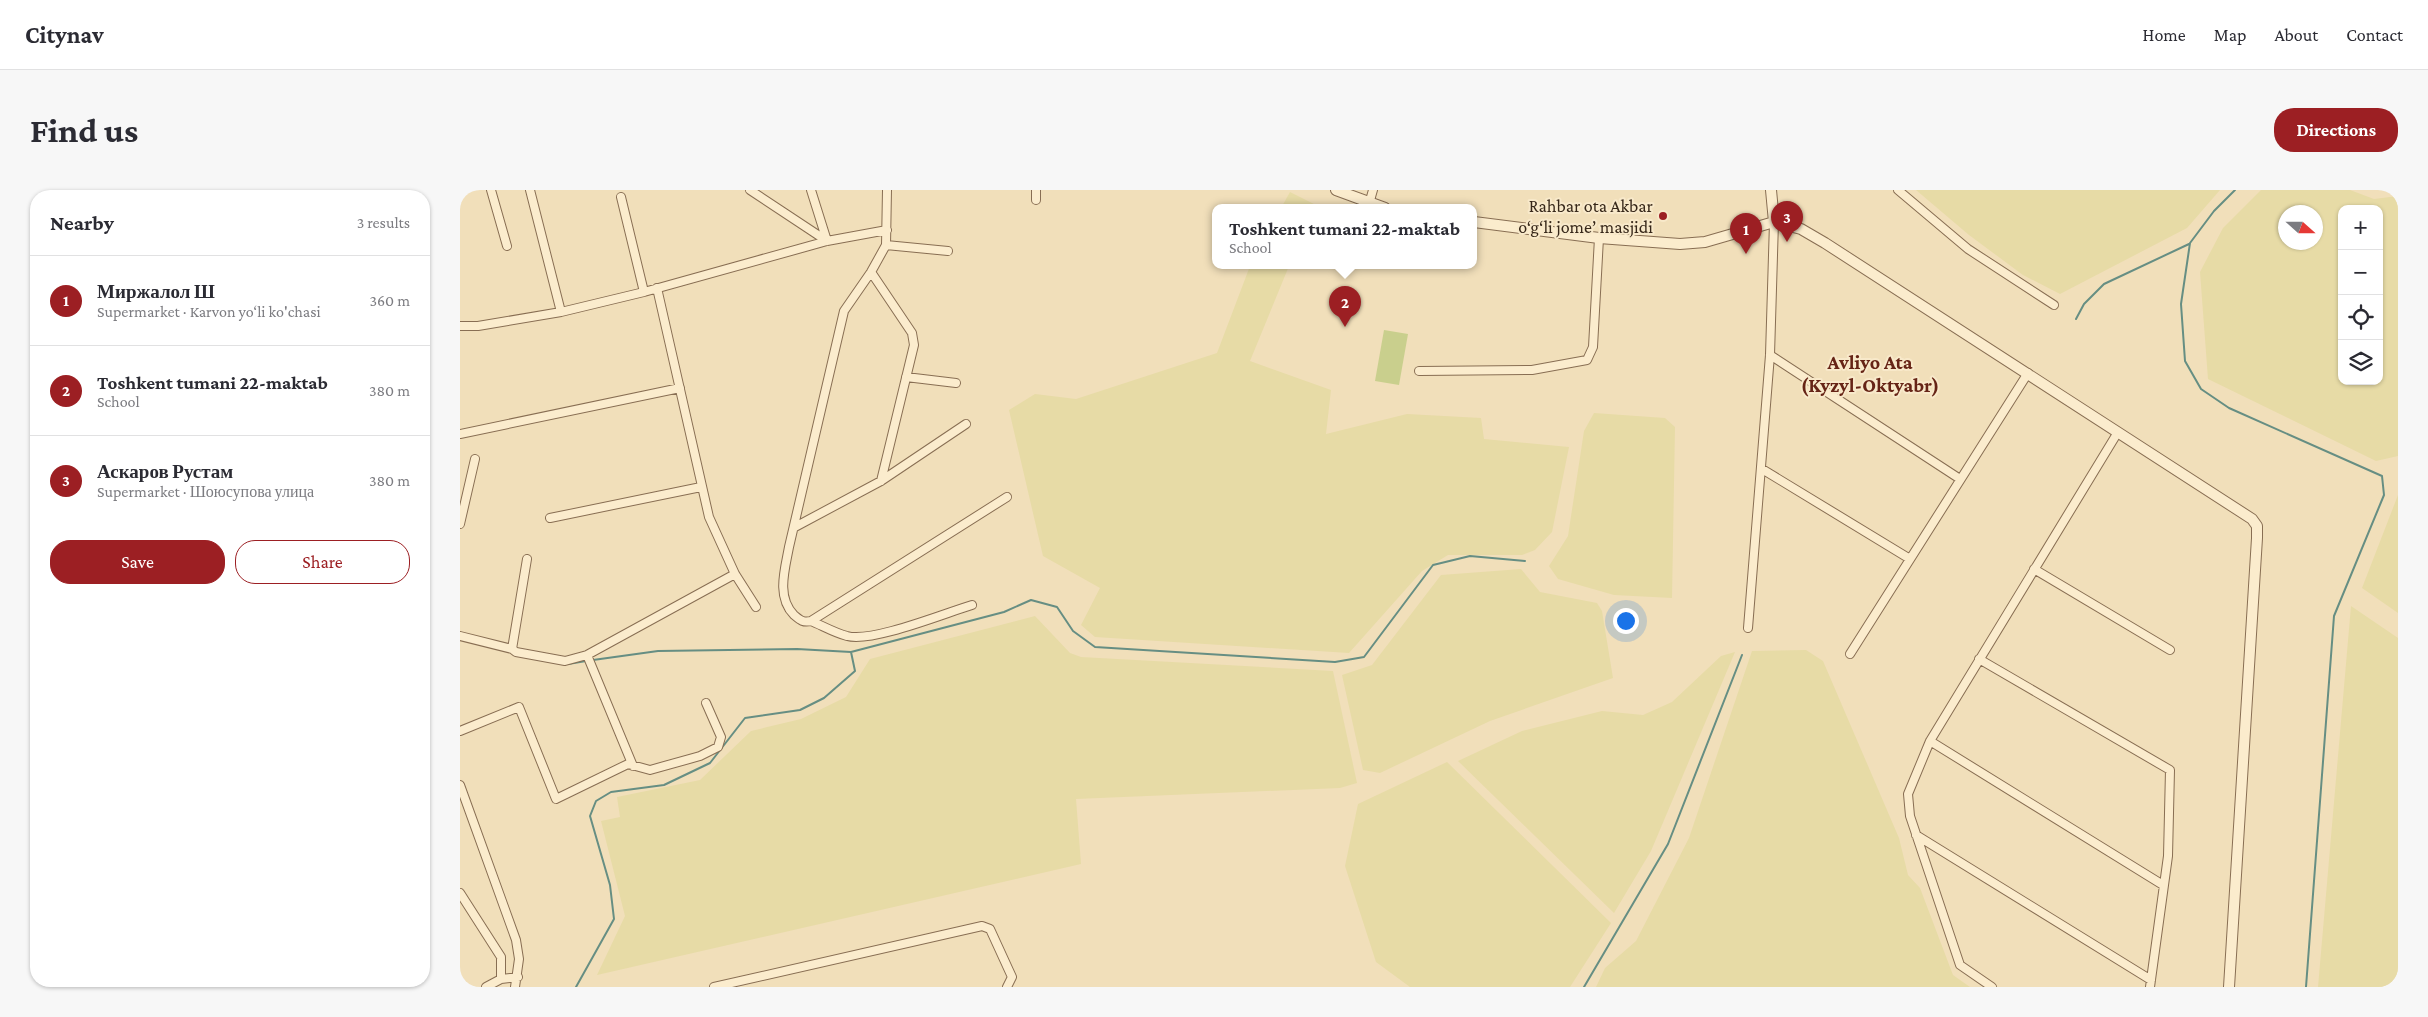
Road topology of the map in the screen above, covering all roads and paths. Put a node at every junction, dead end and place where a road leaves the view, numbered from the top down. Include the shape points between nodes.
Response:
1 (491, 190) edge
2 (530, 190) edge
3 (750, 190) edge
4 (811, 190) edge
5 (887, 190) edge
6 (1036, 190) edge
7 (1336, 190) edge
8 (1373, 190) edge
9 (1771, 190) edge
10 (1898, 190) edge
11 (761, 194) edge
12 (621, 197) dead end
13 (1036, 200) dead end
14 (1369, 204) joint
15 (1477, 222) edge
16 (1774, 222) junction
17 (887, 230) junction
18 (1599, 238) junction
19 (826, 241) junction
20 (886, 245) junction
21 (507, 246) dead end
22 (948, 251) dead end
23 (871, 272) junction
24 (657, 288) junction
25 (644, 292) junction
26 (2054, 305) dead end
27 (561, 312) junction
28 (460, 326) edge
29 (1770, 355) junction
30 (1419, 371) dead end
31 (2028, 373) junction
32 (906, 378) junction
33 (956, 383) dead end
34 (680, 388) junction
35 (966, 424) dead end
36 (2118, 432) junction
37 (460, 434) edge
38 (475, 459) dead end
39 (1762, 469) junction
40 (1960, 478) junction
41 (881, 481) junction
42 (701, 487) junction
43 (1007, 497) dead end
44 (550, 518) dead end
45 (460, 524) edge
46 (795, 527) junction
47 (1910, 559) junction
48 (527, 560) dead end
49 (2034, 569) junction
50 (735, 574) junction
51 (972, 605) dead end
52 (756, 607) dead end
53 (811, 621) junction
54 (1748, 628) dead end
55 (460, 636) edge
56 (512, 650) junction
57 (2170, 650) dead end
58 (1850, 654) dead end
59 (587, 655) junction
60 (1979, 659) junction
61 (706, 703) dead end
62 (460, 731) edge
63 (1930, 741) junction
64 (633, 766) junction
65 (460, 786) edge
66 (1916, 835) junction
67 (2163, 885) junction
68 (460, 893) edge
69 (518, 977) junction
70 (501, 979) junction
71 (2150, 983) edge
72 (486, 987) edge
73 (515, 987) edge
74 (714, 987) edge
75 (1008, 987) edge
76 (1992, 987) edge
77 (2229, 987) edge

1 - 21 street
2 - 27 street
3 - 11 street
4 - 19 street
5 - 17 street
6 - 13 street
7 - 14 street
8 - 14 street
9 - 16 street
10 - 26 street via 1968,249
11 - 19 street
12 - 25 street
15 - 18 street
16 - 18 street via 1705,242 1680,244
16 - 29 street
16 - 31 street via 1809,233
17 - 19 street
17 - 20 street
18 - 30 street via 1593,347 1587,360 1532,370
19 - 24 street
20 - 22 street
20 - 23 street
23 - 32 street via 912,333 914,345
23 - 46 street via 844,311
24 - 25 street
24 - 34 street
25 - 27 street
27 - 28 street
29 - 39 street
29 - 40 street
31 - 36 street
31 - 40 street
32 - 33 street
32 - 41 street
34 - 37 street
34 - 42 street
35 - 41 street
36 - 49 street
36 - 77 street via 2246,513 2257,526
38 - 45 street
39 - 47 street
39 - 54 street
40 - 47 street
41 - 46 street
42 - 44 street
42 - 50 street via 710,517
43 - 53 street
46 - 53 street via 783,580 784,596 788,609 800,620
47 - 58 street
48 - 56 street
49 - 57 street
49 - 60 street
50 - 52 street
50 - 59 street
51 - 53 street via 892,631 856,638
55 - 56 street
56 - 59 street via 565,661
59 - 64 street
60 - 63 street
60 - 67 street via 2170,770 2168,856
61 - 64 street via 721,737 718,747 700,756 650,770
62 - 64 street via 519,707 556,798 628,764
63 - 66 street via 1908,794
63 - 67 street
65 - 69 street via 516,940
66 - 71 street
66 - 76 street via 1960,965
67 - 71 street
68 - 70 street via 501,957
69 - 70 street
69 - 73 street
70 - 72 street
74 - 75 street via 982,926 990,928 1012,977

